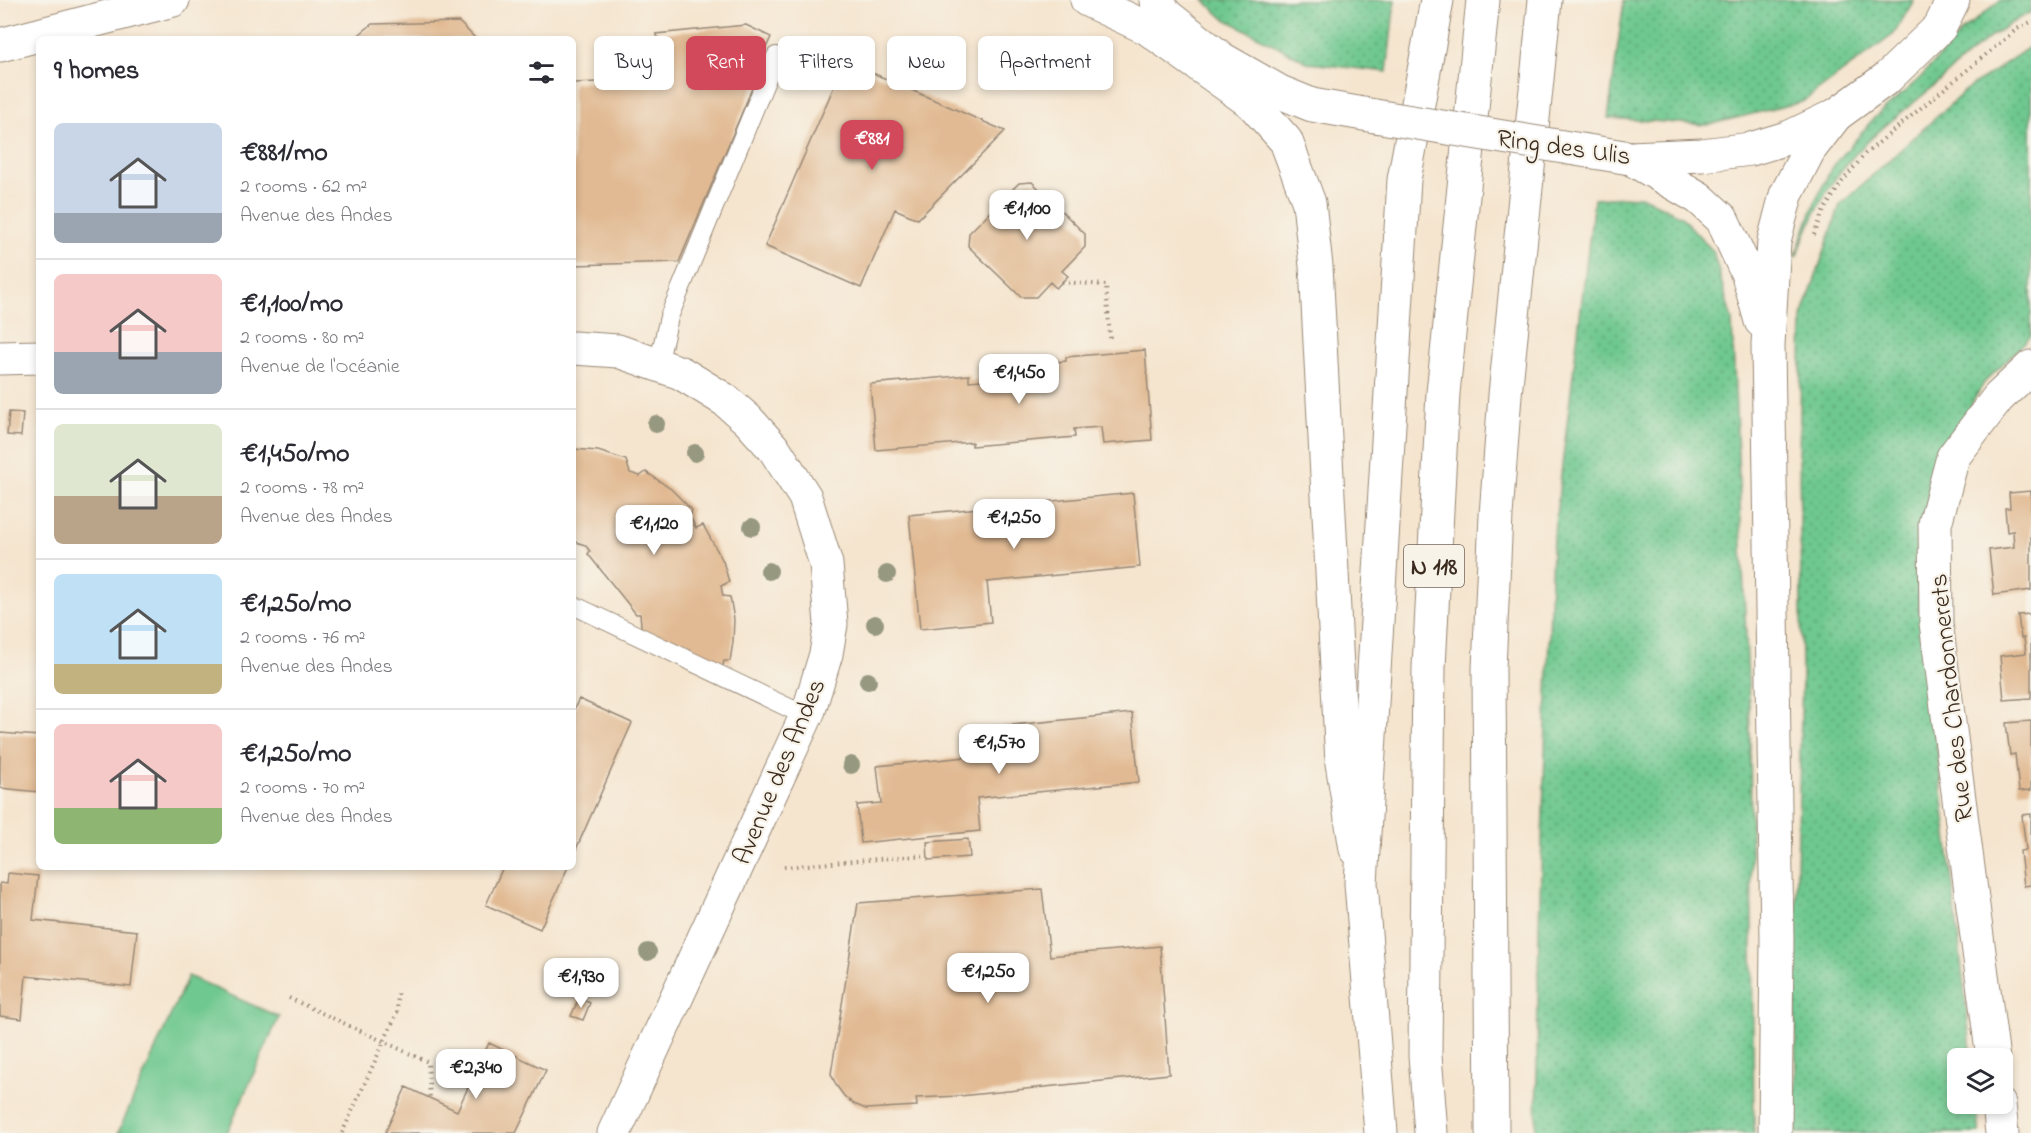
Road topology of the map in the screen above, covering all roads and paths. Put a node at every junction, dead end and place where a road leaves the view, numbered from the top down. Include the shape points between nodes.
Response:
1 (173, 0) edge
2 (1087, 0) edge
3 (1127, 0) edge
4 (1437, 0) edge
5 (1483, 0) edge
6 (1545, 0) edge
7 (1966, 0) edge
8 (1161, 8) edge
9 (1947, 14) edge
10 (2031, 22) edge
11 (0, 45) edge
12 (776, 56) dead end
13 (1836, 115) junction
14 (1630, 158) junction
15 (1811, 241) dead end
16 (1062, 282) dead end
17 (1110, 338) dead end
18 (1768, 345) junction
19 (576, 348) edge
20 (36, 357) edge
21 (0, 358) edge
22 (658, 365) junction
23 (2031, 367) edge
24 (576, 607) edge
25 (806, 716) junction
26 (927, 855) dead end
27 (784, 867) dead end
28 (1362, 884) junction
29 (398, 991) dead end
30 (289, 998) dead end
31 (384, 1041) junction
32 (1992, 1048) edge
33 (430, 1099) dead end
34 (2000, 1114) edge
35 (342, 1133) edge
36 (614, 1133) edge
37 (1381, 1133) edge
38 (1431, 1133) edge
39 (1492, 1133) edge
40 (1775, 1133) edge
41 (2002, 1133) edge

1 - 11 main road
2 - 28 main road via 1147,28 1252,103 1286,141 1309,203 1316,266 1342,763
3 - 8 main road, Ring des Ulis
4 - 28 main road via 1404,180
5 - 38 main road, N 118 via 1443,393 1429,666 1425,1055
6 - 39 main road, N 118 via 1496,515 1489,668
7 - 9 main road, Ring des Ulis
8 - 14 main road, Ring des Ulis, bridge via 1222,59 1312,105
9 - 13 main road, Ring des Ulis via 1887,78
10 - 15 path via 2017,29 1865,154 1824,210
12 - 22 lane via 669,317
13 - 14 main road, Ring des Ulis via 1790,137 1751,149
13 - 18 main road via 1809,150 1786,195 1774,241
14 - 18 main road via 1700,198 1722,219 1748,275
16 - 17 path via 1106,285
18 - 40 main road via 1777,940
19 - 22 main road, Avenue des Andes via 618,351
20 - 21 main road
22 - 25 main road, Avenue des Andes via 725,400 748,420 775,450 805,497 826,564 831,624 826,654
23 - 32 main road, Rue des Chardonnerets via 1998,398 1953,457 1935,524 1936,623
24 - 25 lane
25 - 36 main road, Avenue des Andes
26 - 27 path
28 - 37 main road
29 - 31 path via 397,1013
30 - 31 path
31 - 33 path via 428,1062
31 - 35 path
34 - 41 main road

